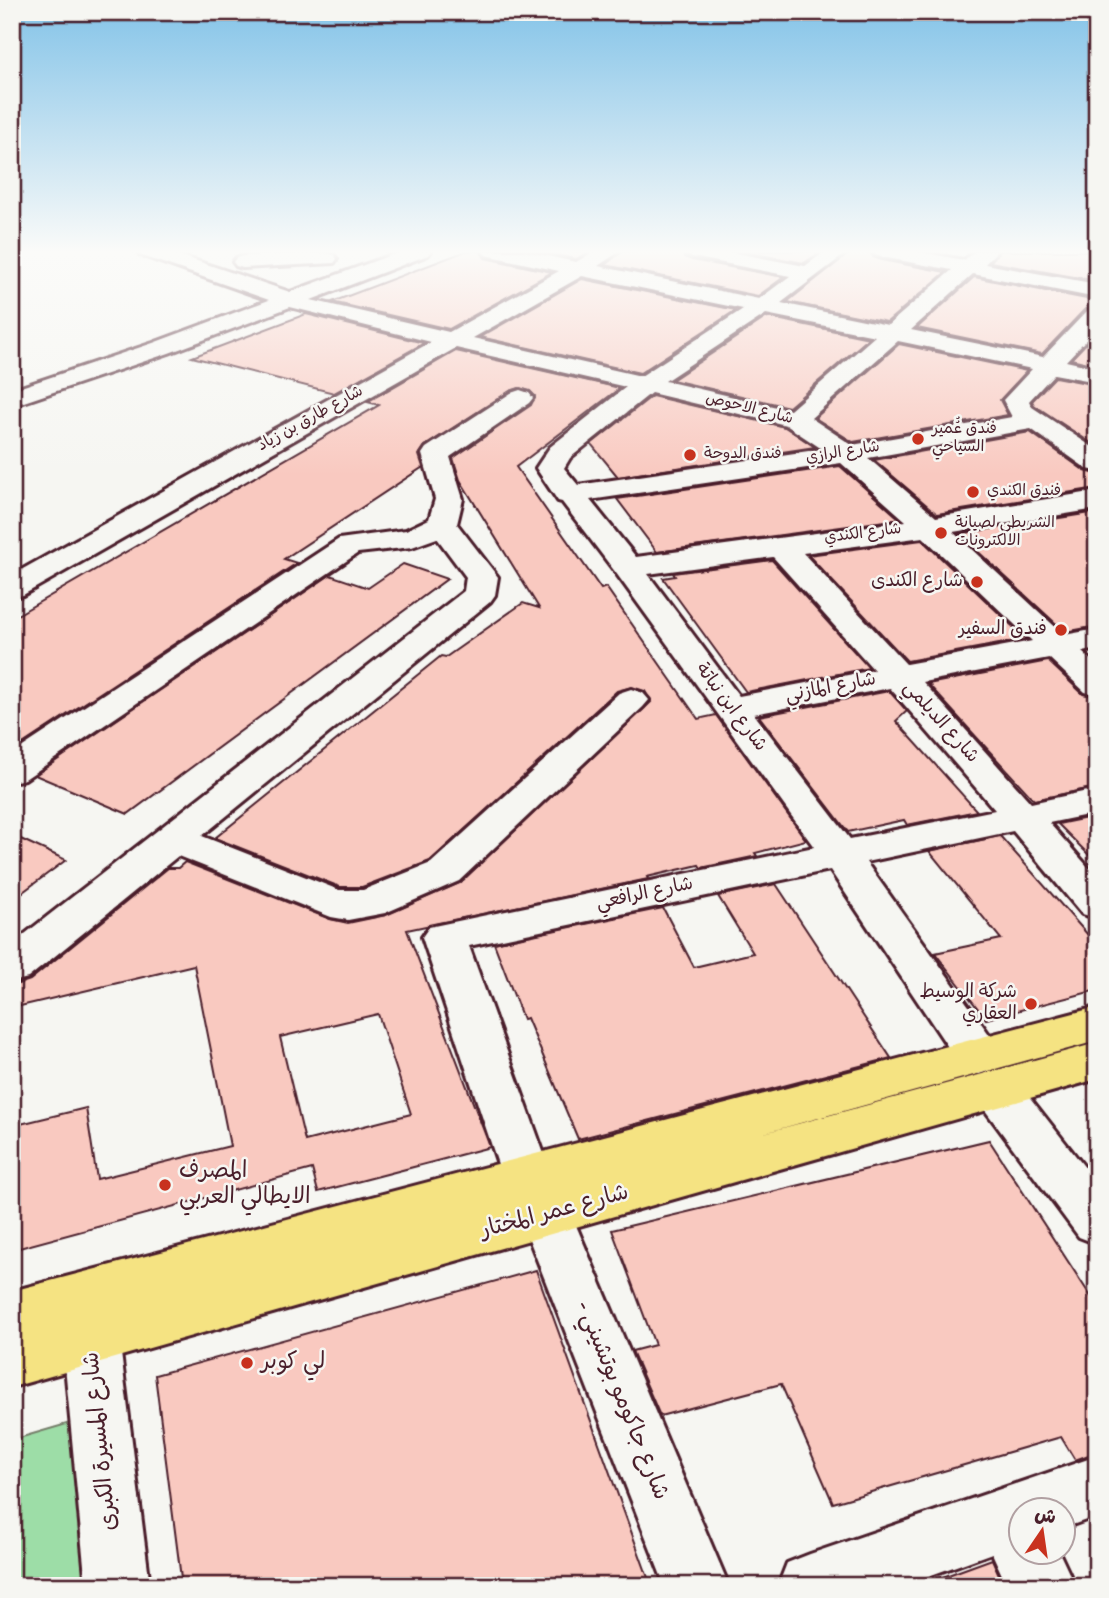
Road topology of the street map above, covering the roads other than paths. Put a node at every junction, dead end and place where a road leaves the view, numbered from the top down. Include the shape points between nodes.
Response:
1 (218, 326) edge
2 (391, 326) edge
3 (478, 326) edge
4 (731, 326) edge
5 (858, 326) edge
6 (902, 326) edge
7 (1087, 326) edge
8 (894, 333) junction
9 (452, 340) junction
10 (1051, 366) junction
11 (1097, 375) edge
12 (646, 385) junction
13 (12, 398) edge
14 (520, 398) dead end
15 (1025, 413) junction
16 (795, 419) junction
17 (848, 454) junction
18 (1097, 463) edge
19 (568, 495) junction
20 (1097, 500) edge
21 (442, 524) junction
22 (930, 527) junction
23 (780, 545) junction
24 (628, 567) junction
25 (12, 588) edge
26 (1097, 639) edge
27 (1054, 647) junction
28 (899, 676) junction
29 (1097, 685) edge
30 (631, 700) dead end
31 (730, 708) junction
32 (12, 771) edge
33 (1097, 801) edge
34 (1024, 817) junction
35 (172, 839) junction
36 (839, 853) junction
37 (1097, 904) edge
38 (12, 967) edge
39 (1097, 1024) edge
40 (1097, 1061) edge
41 (988, 1073) junction
42 (537, 1197) junction
43 (1097, 1222) edge
44 (12, 1316) edge
45 (89, 1318) junction
46 (12, 1361) edge
47 (1097, 1486) edge
48 (1078, 1498) edge
49 (1007, 1541) edge
50 (1032, 1566) edge
51 (118, 1586) edge
52 (697, 1586) edge
53 (810, 1586) edge
54 (1043, 1586) edge

1 - 13 street
2 - 9 street, شارع الاحوص
3 - 9 street, شارع طارق بن زياد
4 - 12 street
5 - 8 street
6 - 8 street
7 - 10 street
8 - 10 street
8 - 16 street
9 - 12 street, شارع الاحوص
9 - 25 street, شارع طارق بن زياد
10 - 11 street
10 - 15 street via 1016,400
12 - 16 street, شارع الاحوص
12 - 19 street, شارع ابن نباتة via 553,462 550,468
14 - 21 street via 436,454 449,499
15 - 17 street, شارع الرازي
15 - 18 street
16 - 17 street, شارع الاحوص
17 - 19 street, شارع الرازي
17 - 22 street, شارع الاحوص
19 - 24 street, شارع ابن نباتة
20 - 22 street, شارع الكندي
21 - 32 street via 412,538 351,545
21 - 35 street via 482,577 479,595
22 - 23 street, شارع الكندي
22 - 27 street, شارع الاحوص
23 - 24 street, شارع الكندي
23 - 28 street, شارع الديلمي
24 - 31 street, شارع ابن نباتة
26 - 27 street, شارع المازني
27 - 28 street, شارع المازني
27 - 29 street, شارع الاحوص
28 - 31 street, شارع المازني
28 - 34 street, شارع الديلمي
30 - 35 street via 445,872 370,903 331,903
31 - 36 street, شارع ابن نباتة
33 - 34 street, شارع الرافعي
34 - 36 street, شارع الرافعي
34 - 37 street, شارع الديلمي
35 - 38 street
36 - 41 street, شارع ابن نباتة
36 - 42 street, شارع الرافعي via 444,937
39 - 41 main road, شارع عمر المختار
40 - 41 main road, شارع عمر المختار
41 - 42 main road, شارع عمر المختار
41 - 43 street, شارع ابن نباتة
42 - 45 main road, شارع عمر المختار
42 - 52 street, - شارع جاكومو بوتشيني
44 - 45 main road, شارع عمر المختار
45 - 46 main road, شارع عمر المختار
45 - 51 street, شارع المسيرة الكبرى
47 - 48 street
49 - 53 street
50 - 54 street

